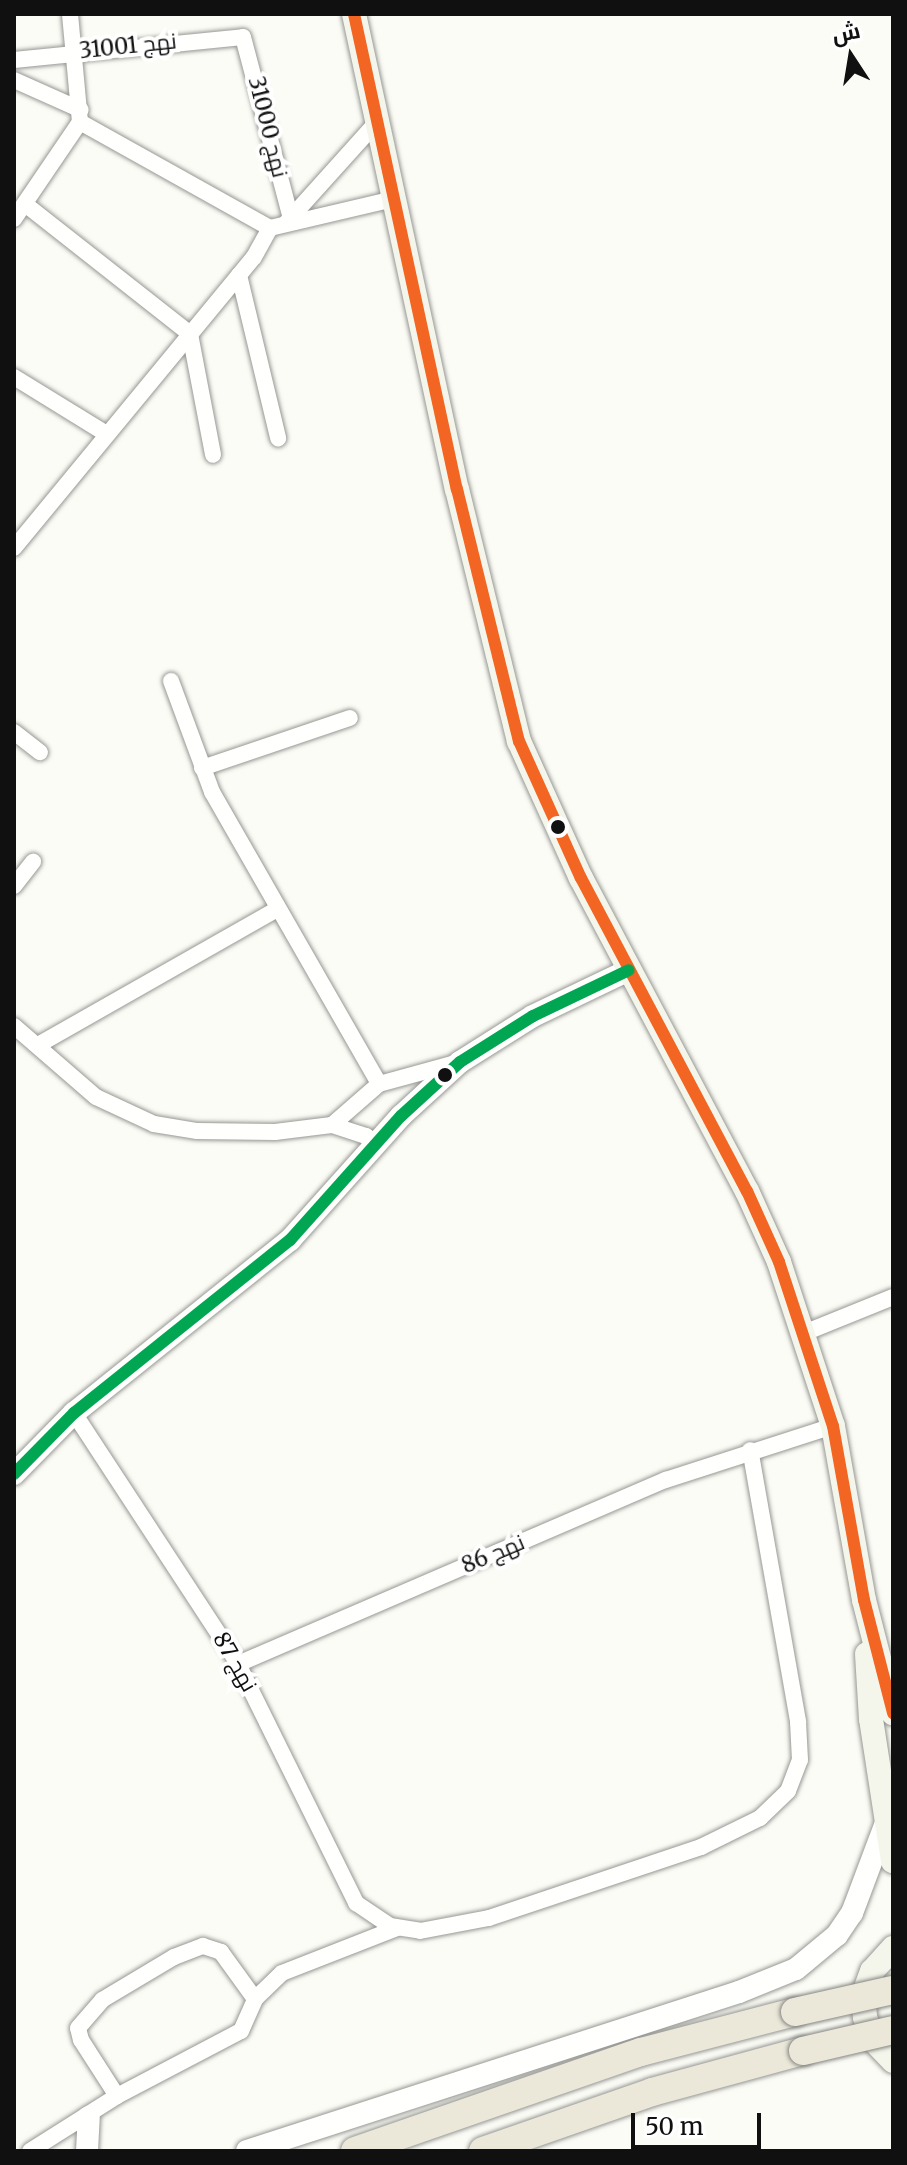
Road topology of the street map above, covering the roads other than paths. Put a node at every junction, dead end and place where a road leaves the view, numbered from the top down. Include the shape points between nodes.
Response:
1 (70, 14) edge
2 (354, 14) edge
3 (243, 37) joint
4 (74, 52) junction
5 (14, 60) edge
6 (14, 80) edge
7 (80, 116) junction
8 (378, 121) junction
9 (394, 199) junction
10 (25, 204) junction
11 (14, 219) edge
12 (280, 225) junction
13 (239, 275) junction
14 (190, 334) junction
15 (14, 377) edge
16 (105, 433) junction
17 (278, 438) dead end
18 (213, 455) dead end
19 (14, 548) edge
20 (171, 681) dead end
21 (350, 718) dead end
22 (14, 732) edge
23 (40, 752) dead end
24 (202, 768) junction
25 (33, 862) dead end
26 (14, 886) edge
27 (276, 910) junction
28 (629, 970) junction
29 (14, 1026) edge
30 (38, 1045) junction
31 (460, 1062) junction
32 (379, 1084) junction
33 (332, 1125) junction
34 (376, 1146) junction
35 (893, 1297) edge
36 (804, 1333) junction
37 (74, 1413) junction
38 (833, 1426) junction
39 (750, 1450) junction
40 (14, 1474) edge
41 (864, 1600) junction
42 (238, 1664) junction
43 (893, 1713) edge
44 (887, 1820) junction
45 (893, 1861) edge
46 (397, 1928) junction
47 (893, 1930) edge
48 (887, 1953) edge
49 (893, 1990) edge
50 (255, 1999) junction
51 (893, 2030) edge
52 (893, 2061) edge
53 (117, 2096) junction
54 (89, 2117) junction
55 (30, 2151) edge
56 (87, 2151) edge
57 (247, 2151) edge
58 (355, 2151) edge
59 (483, 2151) edge

1 - 4 street
2 - 8 main road
3 - 4 street, نهج 31001
3 - 12 street, نهج 31000
4 - 5 street, نهج 31001
4 - 7 street
6 - 7 street
7 - 10 street
7 - 12 street
8 - 9 main road
8 - 12 street
9 - 12 street
9 - 28 main road via 463,519 519,741 555,826
10 - 11 street
10 - 14 street
12 - 13 street
13 - 14 street
13 - 17 street
14 - 16 street
14 - 18 street
15 - 16 street
16 - 19 street
20 - 24 street
21 - 24 street
22 - 23 street
24 - 27 street
25 - 26 street
27 - 30 street
27 - 32 street
28 - 31 street via 533,1016
28 - 36 main road via 753,1203
29 - 30 street
30 - 33 street via 96,1097 154,1124 264,1132
31 - 32 street
31 - 34 street
32 - 33 street
33 - 34 street via 366,1136
34 - 37 street via 290,1240
35 - 36 street
36 - 38 main road
37 - 40 street
37 - 42 street, نهج 87
38 - 39 street, نهج 86
38 - 41 main road
39 - 42 street, نهج 86 via 666,1480
39 - 46 street via 798,1721 800,1760 788,1791 760,1818 701,1847 463,1925 438,1931
41 - 43 main road
41 - 44 main road via 871,1719
42 - 46 street, نهج 87 via 348,1891 377,1920
44 - 45 main road
44 - 57 street via 852,1913 837,1935 796,1969
46 - 50 street via 282,1973
47 - 48 main road
48 - 52 main road via 864,1993 865,2017 873,2040
49 - 58 highway, bridge via 641,2052
50 - 53 street via 241,2031
50 - 53 street via 221,1952 203,1946 102,2000 78,2028
51 - 59 highway, bridge via 652,2092
53 - 54 street
54 - 55 street
54 - 56 street

